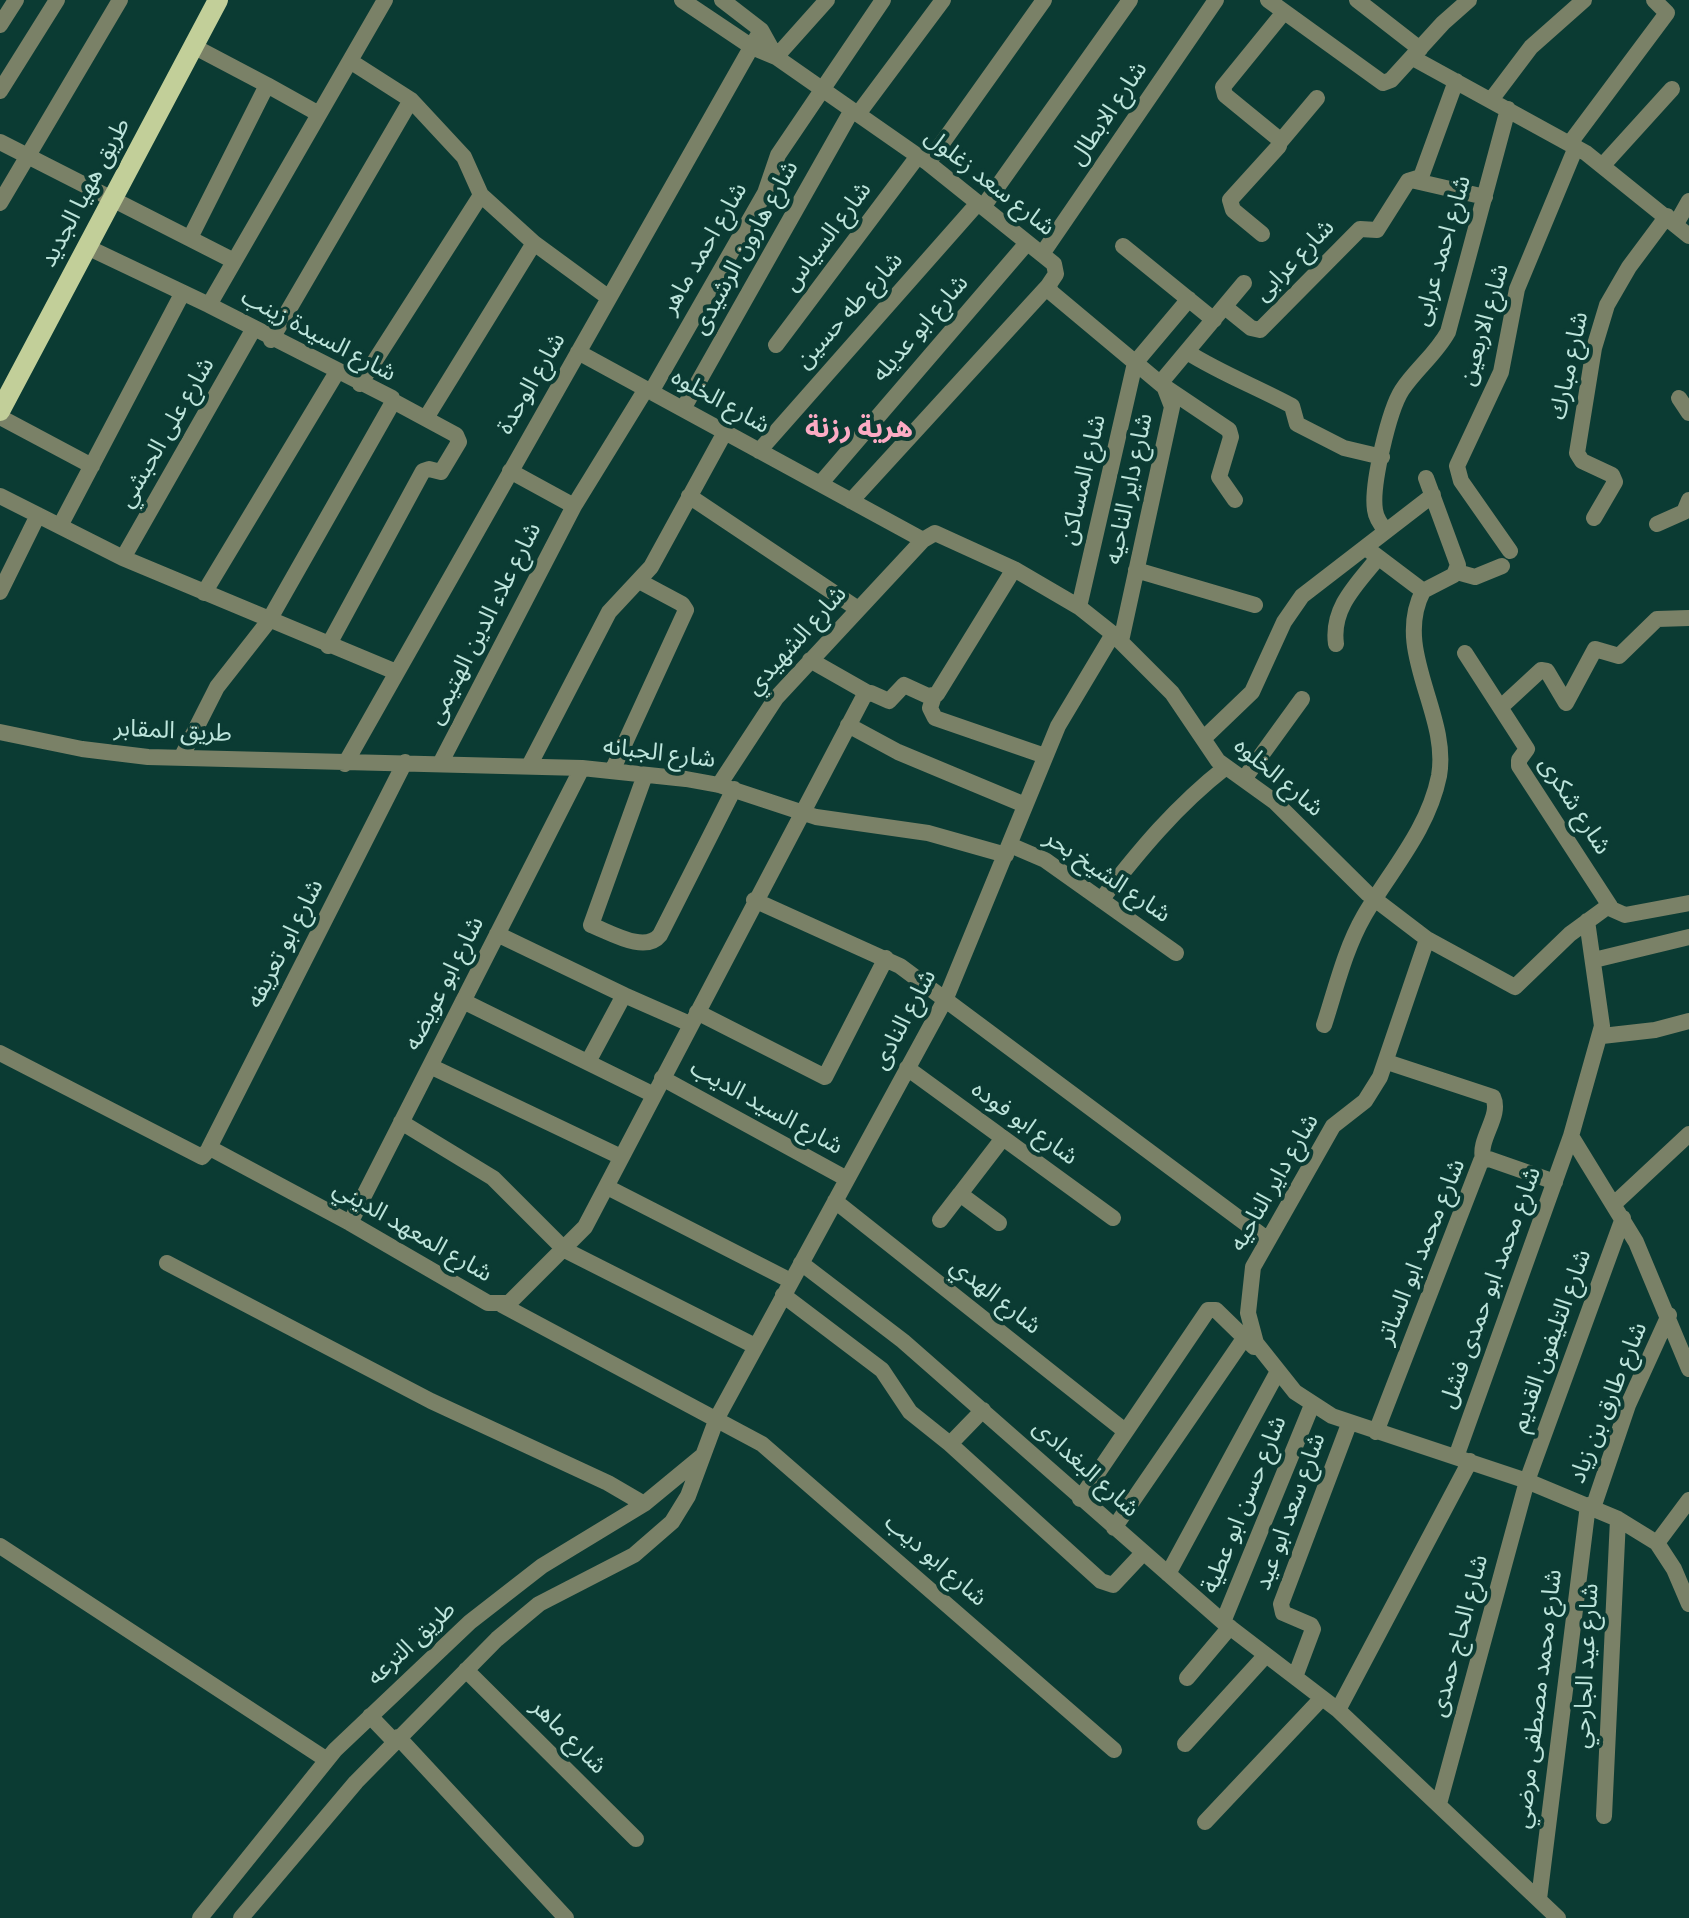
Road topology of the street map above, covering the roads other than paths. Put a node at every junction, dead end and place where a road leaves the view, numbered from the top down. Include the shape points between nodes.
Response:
1 (16, 0) edge
2 (57, 0) edge
3 (120, 0) edge
4 (218, 0) edge
5 (385, 0) edge
6 (682, 0) edge
7 (827, 0) edge
8 (883, 0) edge
9 (943, 0) edge
10 (1044, 0) edge
11 (1130, 0) edge
12 (1216, 0) edge
13 (1268, 0) edge
14 (1357, 0) edge
15 (1469, 0) edge
16 (1584, 0) edge
17 (1654, 0) edge
18 (728, 2) edge
19 (1284, 12) junction
20 (0, 25) edge
21 (761, 30) junction
22 (193, 46) junction
23 (752, 47) junction
24 (1416, 53) junction
25 (776, 57) junction
26 (350, 61) junction
27 (1456, 81) junction
28 (267, 85) junction
29 (821, 88) junction
30 (1672, 89) dead end
31 (0, 91) edge
32 (1317, 98) dead end
33 (411, 100) junction
34 (1491, 100) junction
35 (1508, 109) junction
36 (855, 112) junction
37 (319, 114) junction
38 (0, 142) edge
39 (1280, 142) junction
40 (1573, 145) junction
41 (28, 156) junction
42 (923, 160) junction
43 (1603, 165) junction
44 (1409, 180) junction
45 (481, 195) junction
46 (1485, 197) junction
47 (113, 199) junction
48 (1689, 201) edge
49 (0, 203) edge
50 (980, 205) junction
51 (1677, 225) edge
52 (1262, 234) dead end
53 (190, 238) junction
54 (534, 243) junction
55 (1027, 243) junction
56 (1123, 246) dead end
57 (87, 247) junction
58 (1042, 254) junction
59 (234, 261) junction
60 (1244, 283) dead end
61 (1048, 286) junction
62 (182, 294) junction
63 (609, 298) junction
64 (1189, 299) junction
65 (209, 305) junction
66 (1220, 313) junction
67 (253, 330) junction
68 (271, 340) junction
69 (776, 345) dead end
70 (578, 352) junction
71 (1187, 352) junction
72 (1135, 363) junction
73 (337, 372) junction
74 (360, 384) junction
75 (1162, 385) junction
76 (648, 390) junction
77 (1679, 398) dead end
78 (393, 401) junction
79 (683, 409) junction
80 (0, 411) edge
81 (1689, 413) edge
82 (0, 417) edge
83 (426, 418) junction
84 (725, 432) junction
85 (759, 451) junction
86 (1382, 457) junction
87 (92, 466) junction
88 (510, 471) junction
89 (1426, 478) dead end
90 (820, 484) junction
91 (1433, 495) junction
92 (0, 496) edge
93 (689, 496) junction
94 (1235, 500) dead end
95 (1689, 500) edge
96 (851, 501) junction
97 (574, 506) junction
98 (38, 515) junction
99 (1594, 518) dead end
100 (1657, 524) dead end
101 (60, 526) junction
102 (1386, 531) junction
103 (923, 540) junction
104 (1510, 551) dead end
105 (1372, 553) junction
106 (123, 558) junction
107 (1502, 566) dead end
108 (1014, 569) junction
109 (1136, 570) junction
110 (1457, 572) junction
111 (639, 581) junction
112 (1423, 591) junction
113 (0, 592) edge
114 (204, 593) junction
115 (1255, 605) dead end
116 (1079, 607) junction
117 (858, 609) junction
118 (1689, 618) edge
119 (268, 622) junction
120 (1117, 637) junction
121 (1336, 644) dead end
122 (328, 646) junction
123 (1465, 653) dead end
124 (810, 660) junction
125 (396, 672) junction
126 (868, 693) junction
127 (934, 696) junction
128 (1302, 699) dead end
129 (1501, 707) junction
130 (848, 725) junction
131 (0, 732) edge
132 (1203, 739) junction
133 (1045, 756) junction
134 (181, 758) junction
135 (405, 762) junction
136 (345, 764) junction
137 (440, 764) junction
138 (529, 766) junction
139 (1226, 767) junction
140 (582, 768) junction
141 (612, 771) junction
142 (645, 775) junction
143 (1244, 779) junction
144 (727, 787) junction
145 (1025, 805) junction
146 (799, 813) junction
147 (1008, 850) junction
148 (1375, 899) junction
149 (754, 900) junction
150 (1101, 900) junction
151 (1689, 903) edge
152 (1610, 906) junction
153 (1587, 921) junction
154 (497, 934) junction
155 (1689, 937) edge
156 (1427, 939) junction
157 (1176, 953) dead end
158 (886, 958) junction
159 (1594, 960) junction
160 (624, 995) junction
161 (946, 998) junction
162 (463, 1001) junction
163 (694, 1018) junction
164 (1689, 1021) edge
165 (1324, 1025) dead end
166 (1602, 1036) junction
167 (0, 1053) edge
168 (588, 1062) junction
169 (1387, 1062) junction
170 (430, 1066) junction
171 (907, 1068) junction
172 (662, 1078) junction
173 (654, 1095) junction
174 (401, 1122) junction
175 (1689, 1134) edge
176 (1571, 1136) junction
177 (1003, 1138) junction
178 (209, 1148) junction
179 (621, 1157) junction
180 (1483, 1159) junction
181 (847, 1179) junction
182 (1555, 1182) junction
183 (607, 1187) junction
184 (960, 1194) junction
185 (835, 1201) junction
186 (1614, 1204) junction
187 (1113, 1218) dead end
188 (1623, 1218) junction
189 (940, 1220) dead end
190 (350, 1223) junction
191 (999, 1223) dead end
192 (1268, 1240) junction
193 (565, 1250) junction
194 (167, 1263) dead end
195 (801, 1263) junction
196 (787, 1288) junction
197 (502, 1305) junction
198 (1669, 1315) junction
199 (1245, 1337) junction
200 (755, 1346) junction
201 (1264, 1357) junction
202 (1689, 1369) edge
203 (1277, 1373) junction
204 (1312, 1405) junction
205 (983, 1410) junction
206 (717, 1418) junction
207 (1349, 1424) junction
208 (1125, 1431) junction
209 (1376, 1432) junction
210 (950, 1444) junction
211 (703, 1455) junction
212 (1463, 1459) junction
213 (1527, 1481) junction
214 (1080, 1499) junction
215 (644, 1504) junction
216 (1590, 1506) junction
217 (1687, 1507) edge
218 (1618, 1519) junction
219 (1114, 1528) junction
220 (1657, 1543) junction
221 (0, 1546) edge
222 (1143, 1553) junction
223 (1168, 1574) junction
224 (1689, 1604) edge
225 (1226, 1625) junction
226 (1266, 1655) junction
227 (466, 1670) junction
228 (1295, 1677) junction
229 (1187, 1678) dead end
230 (1322, 1698) junction
231 (1338, 1710) junction
232 (370, 1716) junction
233 (396, 1739) junction
234 (1185, 1744) dead end
235 (1114, 1750) dead end
236 (327, 1760) junction
237 (1439, 1804) junction
238 (1604, 1816) dead end
239 (1205, 1822) dead end
240 (636, 1839) dead end
241 (1539, 1899) junction
242 (200, 1918) edge
243 (241, 1918) edge
244 (566, 1918) edge
245 (1558, 1918) edge

1 - 20 street
2 - 31 street
3 - 41 street
4 - 22 main road, طريق ههيا الجديد
5 - 26 street, شارع السيدة زينب
6 - 23 street, شارع سعد زغلول
7 - 25 street
8 - 29 street, شارع احمد ماهر
9 - 36 street, شارع هارون الرشيدى
10 - 42 street, شارع السياس
11 - 50 street, شارع طه حسين
12 - 58 street, شارع الابطال
13 - 19 street
14 - 24 street
15 - 24 street
16 - 34 street via 1531,47
17 - 40 street via 1668,11
18 - 21 street, شارع سعد زغلول
19 - 24 street via 1379,81 1391,80
19 - 39 street via 1223,87 1225,95
21 - 23 street, شارع الوحدة
21 - 25 street, شارع سعد زغلول
22 - 28 street
22 - 47 main road, طريق ههيا الجديد
23 - 25 street, شارع سعد زغلول
23 - 63 street, شارع الوحدة
24 - 27 street
25 - 29 street, شارع سعد زغلول
26 - 33 street
26 - 37 street, شارع السيدة زينب
27 - 34 street
27 - 44 street, شارع عرابى via 1421,177
28 - 37 street
28 - 53 street
29 - 36 street, شارع سعد زغلول
29 - 76 street, شارع احمد ماهر via 778,155 765,193
30 - 43 street
32 - 39 street
33 - 45 street via 464,157
33 - 68 street
34 - 35 street
35 - 40 street
35 - 46 street, شارع احمد عرابى
36 - 42 street, شارع سعد زغلول
36 - 79 street, شارع هارون الرشيدى
37 - 59 street, شارع السيدة زينب
38 - 41 street
39 - 52 street via 1230,200 1233,210
40 - 43 street
40 - 104 street, شارع الاربعين via 1517,289 1498,381 1457,466 1461,481
41 - 47 street
41 - 49 street
42 - 50 street, شارع سعد زغلول
42 - 69 street, شارع السياس
43 - 51 street
44 - 46 street
44 - 66 street, شارع عرابى via 1377,230 1360,229 1263,328 1254,330
45 - 54 street
45 - 74 street
46 - 86 street, شارع احمد عرابى via 1448,332 1395,402
47 - 53 street
47 - 57 main road, طريق ههيا الجديد
48 - 51 street
50 - 55 street, شارع سعد زغلول
50 - 85 street, شارع طه حسين
51 - 99 street, شارع مبارك via 1617,285 1599,327 1577,453 1615,482
53 - 59 street
54 - 63 street
54 - 83 street
55 - 58 street, شارع سعد زغلول
55 - 90 street, شارع ابو عديله
56 - 64 street
57 - 62 street
57 - 80 main road, طريق ههيا الجديد
58 - 61 street, شارع سعد زغلول via 1057,270
59 - 65 street, شارع السيدة زينب
60 - 66 street, شارع داير الناحيه
61 - 72 street
61 - 96 street
62 - 65 street
62 - 87 street
63 - 70 street, شارع الوحدة
64 - 66 street
64 - 72 street
65 - 67 street, شارع السيدة زينب
66 - 71 street, شارع داير الناحيه
67 - 68 street, شارع السيدة زينب
67 - 106 street, شارع على الحبشي
68 - 73 street, شارع السيدة زينب
70 - 76 street, شارع الخلوه
70 - 88 street, شارع الوحدة
71 - 75 street, شارع داير الناحيه
71 - 86 street via 1292,406 1297,424 1344,448
72 - 75 street
72 - 116 street, شارع المساكن
73 - 74 street, شارع السيدة زينب
73 - 114 street
74 - 78 street, شارع السيدة زينب
75 - 94 street via 1229,430 1219,477
75 - 109 street, شارع داير الناحيه via 1172,407
76 - 79 street, شارع الخلوه
76 - 97 street, شارع احمد ماهر
77 - 81 street
78 - 83 street
78 - 119 street, شارع السيدة زينب
79 - 84 street, شارع الخلوه
82 - 87 street
83 - 122 street via 456,435 458,444 441,472 423,471
84 - 85 street, شارع الخلوه
84 - 93 street
85 - 90 street, شارع الخلوه
86 - 102 street, شارع احمد عرابى via 1374,506
87 - 101 street
88 - 97 street
88 - 125 street, شارع الوحدة
89 - 91 street
90 - 96 street, شارع الخلوه
91 - 102 street
91 - 110 street
92 - 98 street
93 - 111 street
93 - 117 street
95 - 100 street via 1684,512
96 - 103 street, شارع الخلوه
97 - 137 street, شارع علاء الدين الهتيمى
98 - 101 street
98 - 113 street
101 - 106 street
102 - 105 street
103 - 108 street, شارع الخلوه via 935,533
103 - 117 street, شارع الشهيدي
105 - 112 street
105 - 121 street via 1341,607
105 - 132 street via 1302,596 1252,692
106 - 114 street
107 - 110 street via 1475,577
108 - 116 street, شارع الخلوه
108 - 127 street
109 - 115 street
109 - 120 street, شارع داير الناحيه
110 - 112 street
111 - 138 street via 609,612
111 - 141 street via 686,610
112 - 148 street via 1413,631 1439,736 1439,774 1413,841
114 - 119 street
116 - 120 street, شارع الخلوه
117 - 124 street, شارع الشهيدي
118 - 129 street via 1653,622 1619,656 1595,649 1566,703 1549,673 1541,670
119 - 122 street
119 - 134 street, شارع السيدة زينب via 217,687
120 - 132 street, شارع الخلوه via 1172,693
120 - 133 street, شارع النادى via 1073,696
122 - 125 street
123 - 129 street, شارع شكرى
124 - 126 street
124 - 144 street, شارع الشهيدي via 760,719
125 - 136 street, شارع الوحدة
126 - 127 street via 889,701 907,685
126 - 130 street, شارع المعهد الديني
127 - 133 street via 930,708 935,718
128 - 143 street
129 - 152 street, شارع شكرى via 1527,749 1519,766
130 - 145 street
130 - 146 street, شارع المعهد الديني
131 - 134 street, طريق المقابر via 82,749
132 - 139 street, شارع الخلوه
133 - 145 street, شارع النادى
134 - 136 street, طريق المقابر
135 - 136 street, شارع الجبانه
135 - 137 street, شارع الجبانه
135 - 178 street, شارع ابو تعريفه
137 - 138 street, شارع الجبانه
138 - 140 street, شارع الجبانه
139 - 143 street, شارع الخلوه
139 - 150 street via 1156,829
140 - 141 street, شارع الجبانه
140 - 154 street, شارع ابو عويضه
141 - 142 street, شارع الجبانه
142 - 144 street, شارع الجبانه
142 - 144 street, شارع الشهيدي via 591,925 642,944 660,935
143 - 148 street, شارع الخلوه via 1289,814
144 - 146 street, شارع الجبانه
145 - 147 street, شارع النادى
146 - 147 street, شارع الجبانه
146 - 149 street, شارع المعهد الديني
147 - 150 street, شارع الشيخ بحر via 1045,860
147 - 161 street, شارع النادى
148 - 156 street, شارع الخلوه
148 - 165 street via 1353,939
149 - 158 street
149 - 163 street, شارع المعهد الديني
150 - 157 street, شارع الشيخ بحر
151 - 152 street via 1625,915
152 - 153 street
153 - 156 street via 1515,987
153 - 159 street
154 - 160 street
154 - 162 street, شارع ابو عويضه
155 - 159 street
156 - 169 street, شارع داير الناحيه
158 - 161 street
158 - 163 street via 825,1077
159 - 166 street
160 - 163 street
160 - 168 street
161 - 171 street, شارع النادى
161 - 192 street
162 - 168 street
162 - 170 street, شارع ابو عويضه
163 - 172 street, شارع المعهد الديني
164 - 166 street
166 - 176 street, شارع محمد ابو حمدى فشل
167 - 178 street, شارع المعهد الديني via 202,1157
168 - 173 street
169 - 180 street via 1493,1097
169 - 192 street, شارع داير الناحيه via 1365,1101 1333,1126
170 - 174 street, شارع ابو عويضه
170 - 179 street
171 - 177 street, شارع ابو فوده
171 - 181 street, شارع النادى
172 - 173 street, شارع المعهد الديني
172 - 181 street, شارع السيد الديب
173 - 179 street, شارع المعهد الديني
174 - 190 street, شارع ابو عويضه
174 - 193 street via 493,1178
175 - 186 street
176 - 182 street, شارع محمد ابو حمدى فشل
176 - 186 street
177 - 184 street
177 - 187 street, شارع ابو فوده
178 - 190 street, شارع المعهد الديني
179 - 183 street, شارع المعهد الديني
180 - 182 street, شارع محمد ابو الساتر
180 - 209 street, شارع محمد ابو الساتر
181 - 185 street, شارع النادى
182 - 212 street, شارع محمد ابو حمدى فشل
183 - 193 street, شارع المعهد الديني
183 - 196 street
184 - 189 street
184 - 191 street
185 - 195 street, شارع النادى
185 - 208 street, شارع الهدي
186 - 188 street
188 - 198 street
188 - 213 street, شارع التليفون القديم
190 - 197 street, شارع المعهد الديني via 488,1303
192 - 201 street, شارع داير الناحيه via 1253,1267 1247,1298 1251,1329
193 - 197 street, شارع المعهد الديني via 515,1299
193 - 200 street
194 - 215 street via 431,1401
195 - 196 street, شارع النادى
195 - 205 street, شارع البغدادى
196 - 200 street, شارع النادى
196 - 210 street via 882,1370 910,1412
197 - 206 street, شارع ابو ديب
198 - 202 street
198 - 216 street, شارع طارق بن زياد
199 - 201 street
199 - 208 street via 1216,1310 1208,1310
199 - 219 street
200 - 206 street, شارع النادى
201 - 203 street, شارع داير الناحيه
203 - 204 street, شارع داير الناحيه
203 - 223 street
204 - 207 street, شارع داير الناحيه
204 - 225 street, شارع حسن ابو عطية
205 - 210 street
205 - 214 street, شارع البغدادى
206 - 211 street, طريق الترعه
206 - 235 street, شارع ابو ديب via 762,1444
207 - 209 street, شارع داير الناحيه
207 - 228 street, شارع سعد ابو عيد via 1281,1604 1286,1614 1313,1629
208 - 214 street
209 - 212 street, شارع داير الناحيه
210 - 222 street via 1107,1585 1121,1579
211 - 215 street, طريق الترعه
211 - 227 street, طريق الترعه via 688,1496 653,1541 539,1604
212 - 213 street, شارع داير الناحيه
212 - 231 street, شارع محمد ابو حمدى فشل
213 - 216 street, شارع داير الناحيه
213 - 237 street, شارع الحاج حمدى
214 - 219 street, شارع البغدادى
215 - 232 street, طريق الترعه via 507,1590
216 - 218 street, شارع داير الناحيه
216 - 241 street, شارع محمد مصطفى مرضي
217 - 220 street
218 - 220 street, شارع داير الناحيه
218 - 238 street, شارع عيد الجارحي
219 - 222 street, شارع البغدادى
220 - 224 street
221 - 236 street
222 - 223 street, شارع البغدادى
223 - 225 street, شارع البغدادى
225 - 226 street, شارع البغدادى
225 - 229 street, شارع حسن ابو عطية
226 - 228 street, شارع البغدادى
226 - 234 street
227 - 233 street, طريق الترعه
227 - 240 street, شارع ماهر
228 - 230 street, شارع البغدادى
230 - 231 street, شارع البغدادى
230 - 239 street
231 - 237 street, شارع البغدادى
232 - 233 street
232 - 236 street, طريق الترعه
233 - 243 street, طريق الترعه
233 - 244 street
236 - 242 street, طريق الترعه
237 - 241 street, شارع البغدادى
241 - 245 street, شارع البغدادى

